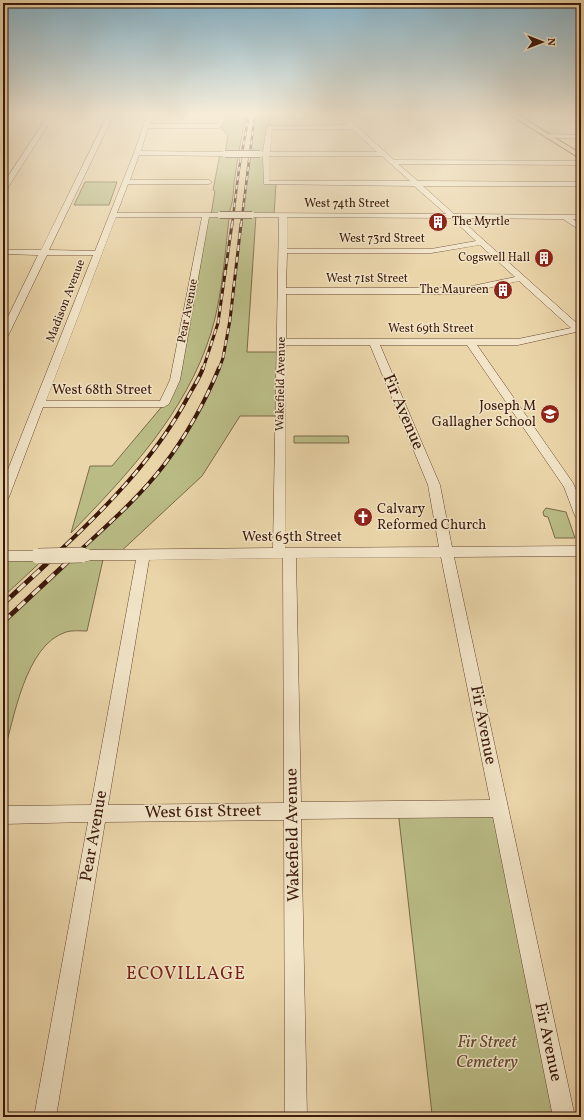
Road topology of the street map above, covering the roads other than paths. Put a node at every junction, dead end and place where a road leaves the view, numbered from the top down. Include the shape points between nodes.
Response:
1 (18, 166) edge
2 (86, 166) edge
3 (132, 166) edge
4 (264, 166) edge
5 (397, 166) edge
6 (125, 182) junction
7 (209, 182) dead end
8 (416, 183) junction
9 (581, 184) edge
10 (3, 189) edge
11 (113, 215) junction
12 (206, 215) junction
13 (283, 215) junction
14 (451, 216) junction
15 (565, 217) junction
16 (581, 217) edge
17 (581, 229) edge
18 (481, 243) junction
19 (282, 251) junction
20 (3, 252) edge
21 (45, 252) junction
22 (98, 253) junction
23 (522, 278) junction
24 (283, 290) junction
25 (580, 330) edge
26 (3, 336) edge
27 (282, 342) junction
28 (374, 342) junction
29 (470, 342) junction
30 (39, 404) junction
31 (164, 404) joint
32 (3, 497) edge
33 (581, 516) edge
34 (581, 551) edge
35 (446, 552) junction
36 (284, 553) junction
37 (142, 554) junction
38 (3, 556) edge
39 (499, 808) junction
40 (292, 811) junction
41 (98, 813) junction
42 (3, 815) edge
43 (45, 1117) edge
44 (296, 1117) edge
45 (564, 1117) edge

1 - 10 street
2 - 21 street
3 - 6 street, Madison Avenue
4 - 8 street via 266,183
5 - 8 street
6 - 7 street
6 - 11 street, Madison Avenue
8 - 9 street
8 - 14 street
11 - 12 street, West 74th Street
11 - 22 street, Madison Avenue
12 - 13 street, West 74th Street, bridge
12 - 31 street, Pear Avenue via 175,380
13 - 14 street, West 74th Street
13 - 19 street, Wakefield Avenue
14 - 15 street, West 74th Street
14 - 18 street
15 - 16 street, West 74th Street
15 - 17 street
18 - 19 street, West 73rd Street via 431,251
18 - 23 street
19 - 24 street, Wakefield Avenue
20 - 21 street
21 - 22 street
21 - 26 street
22 - 30 street, Madison Avenue
23 - 24 street, West 71st Street via 463,290
23 - 25 street
24 - 27 street, Wakefield Avenue
25 - 29 street, West 69th Street via 518,342
27 - 28 street, West 69th Street
27 - 36 street, Wakefield Avenue
28 - 29 street, West 69th Street
28 - 35 street, Fir Avenue via 434,485
29 - 33 street via 570,486
30 - 31 street, West 68th Street
30 - 32 street, Madison Avenue
34 - 35 street, West 65th Street
35 - 36 street, West 65th Street
35 - 39 street, Fir Avenue
36 - 37 street, West 65th Street
36 - 40 street, Wakefield Avenue
37 - 38 street, West 65th Street, bridge
37 - 41 street, Pear Avenue
39 - 40 street, West 61st Street
39 - 45 street, Fir Avenue
40 - 41 street, West 61st Street
40 - 44 street, Wakefield Avenue
41 - 42 street, West 61st Street
41 - 43 street, Pear Avenue

